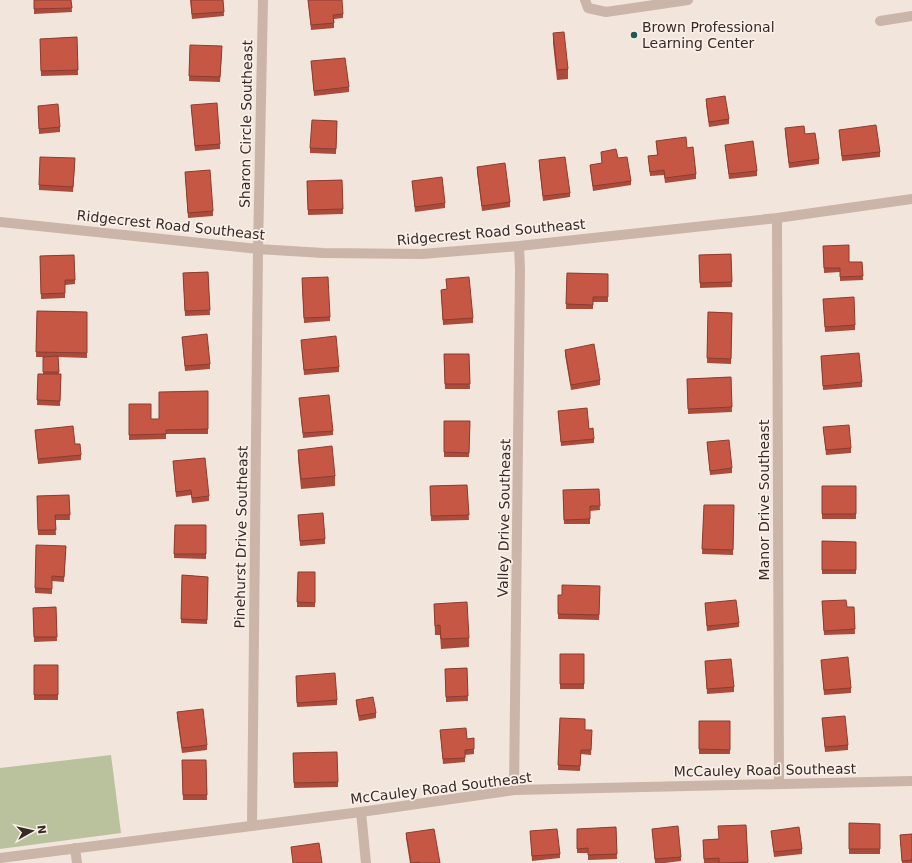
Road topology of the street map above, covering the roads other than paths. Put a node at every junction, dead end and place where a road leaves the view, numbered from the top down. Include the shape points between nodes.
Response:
1 (263, 0) edge
2 (585, 0) edge
3 (688, 0) edge
4 (912, 16) edge
5 (880, 21) dead end
6 (912, 200) edge
7 (777, 218) junction
8 (0, 222) edge
9 (519, 246) junction
10 (258, 249) junction
11 (912, 781) edge
12 (779, 783) junction
13 (514, 790) junction
14 (361, 812) junction
15 (252, 826) junction
16 (75, 848) junction
17 (0, 858) edge
18 (77, 863) edge
19 (366, 863) edge

1 - 10 street, Sharon Circle Southeast
2 - 3 street via 588,8 606,12
4 - 5 street
6 - 7 street, Ridgecrest Road Southeast
7 - 9 street, Ridgecrest Road Southeast
7 - 12 street, Manor Drive Southeast
8 - 10 street, Ridgecrest Road Southeast
9 - 10 street, Ridgecrest Road Southeast via 388,255
9 - 13 street, Valley Drive Southeast
10 - 15 street, Pinehurst Drive Southeast
11 - 12 street, McCauley Road Southeast
12 - 13 street, McCauley Road Southeast
13 - 14 street, McCauley Road Southeast
14 - 15 street, McCauley Road Southeast
14 - 19 street
15 - 16 street, McCauley Road Southeast
16 - 17 street, McCauley Road Southeast
16 - 18 street

